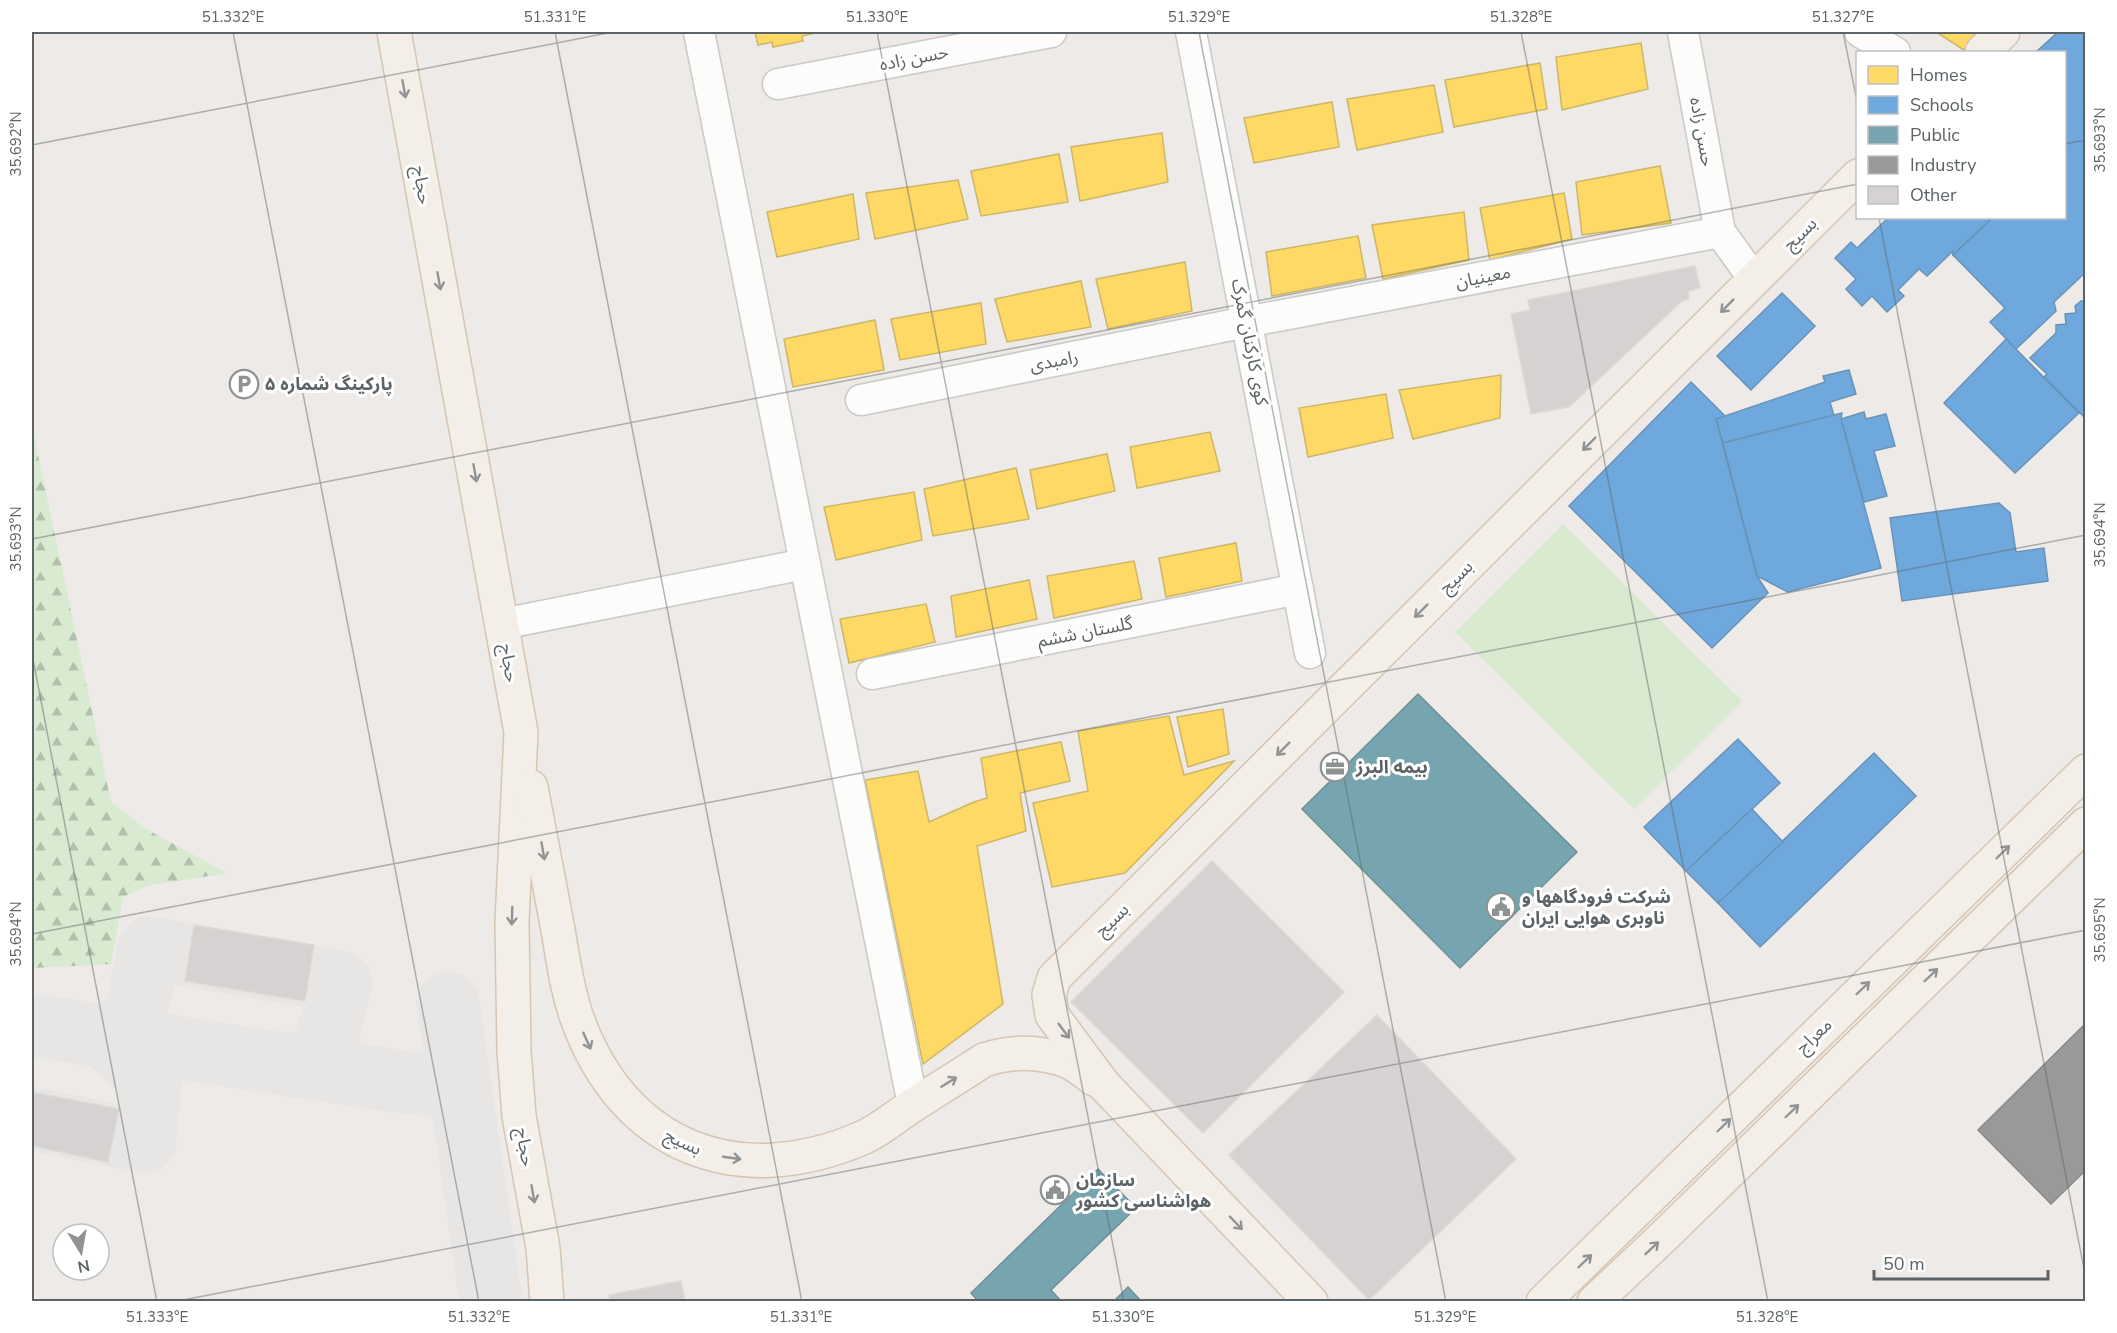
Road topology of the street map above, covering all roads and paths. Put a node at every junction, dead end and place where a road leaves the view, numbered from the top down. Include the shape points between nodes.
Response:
1 (394, 32) edge
2 (699, 32) edge
3 (1051, 32) edge
4 (1191, 32) edge
5 (1683, 32) edge
6 (1860, 32) edge
7 (2003, 32) edge
8 (1893, 51) edge
9 (1983, 51) edge
10 (777, 84) dead end
11 (1856, 177) edge
12 (1720, 232) junction
13 (1754, 279) junction
14 (1246, 322) junction
15 (861, 400) dead end
16 (805, 564) junction
17 (1298, 589) junction
18 (502, 624) junction
19 (1310, 653) dead end
20 (872, 674) dead end
21 (521, 732) junction
22 (2085, 771) edge
23 (2085, 824) edge
24 (1104, 1085) junction
25 (913, 1105) junction
26 (547, 1302) edge
27 (1311, 1302) edge
28 (1543, 1302) edge
29 (1594, 1302) edge

1 -> 18 main road, حجاج
2 - 16 street
3 - 10 street, حسن زاده
4 - 14 street, کوی کارکنان گمرک
5 - 12 street, حسن زاده
6 - 8 street
7 - 9 main road
11 - 13 main road, بسیج
12 - 13 street
12 - 14 street, معینیان
13 -> 24 main road, بسیج via 1054,978 1049,995 1052,1015
14 - 15 street, رامبدی
14 - 17 street, کوی کارکنان گمرک
16 - 18 street
16 - 25 street
17 - 19 street, کوی کارکنان گمرک
17 - 20 street, گلستان ششم
18 - 21 main road, حجاج
21 -> 25 main road, بسیج via 577,1018 594,1055 636,1112 662,1133 693,1150 732,1159 768,1161 802,1156 863,1138
21 -> 26 main road, حجاج via 512,922 514,1051 519,1116 543,1248
28 -> 22 main road, معراج
29 -> 23 main road
25 -> 24 main road, بسیج via 984,1060 1002,1054 1022,1053 1068,1062
24 -> 27 main road

